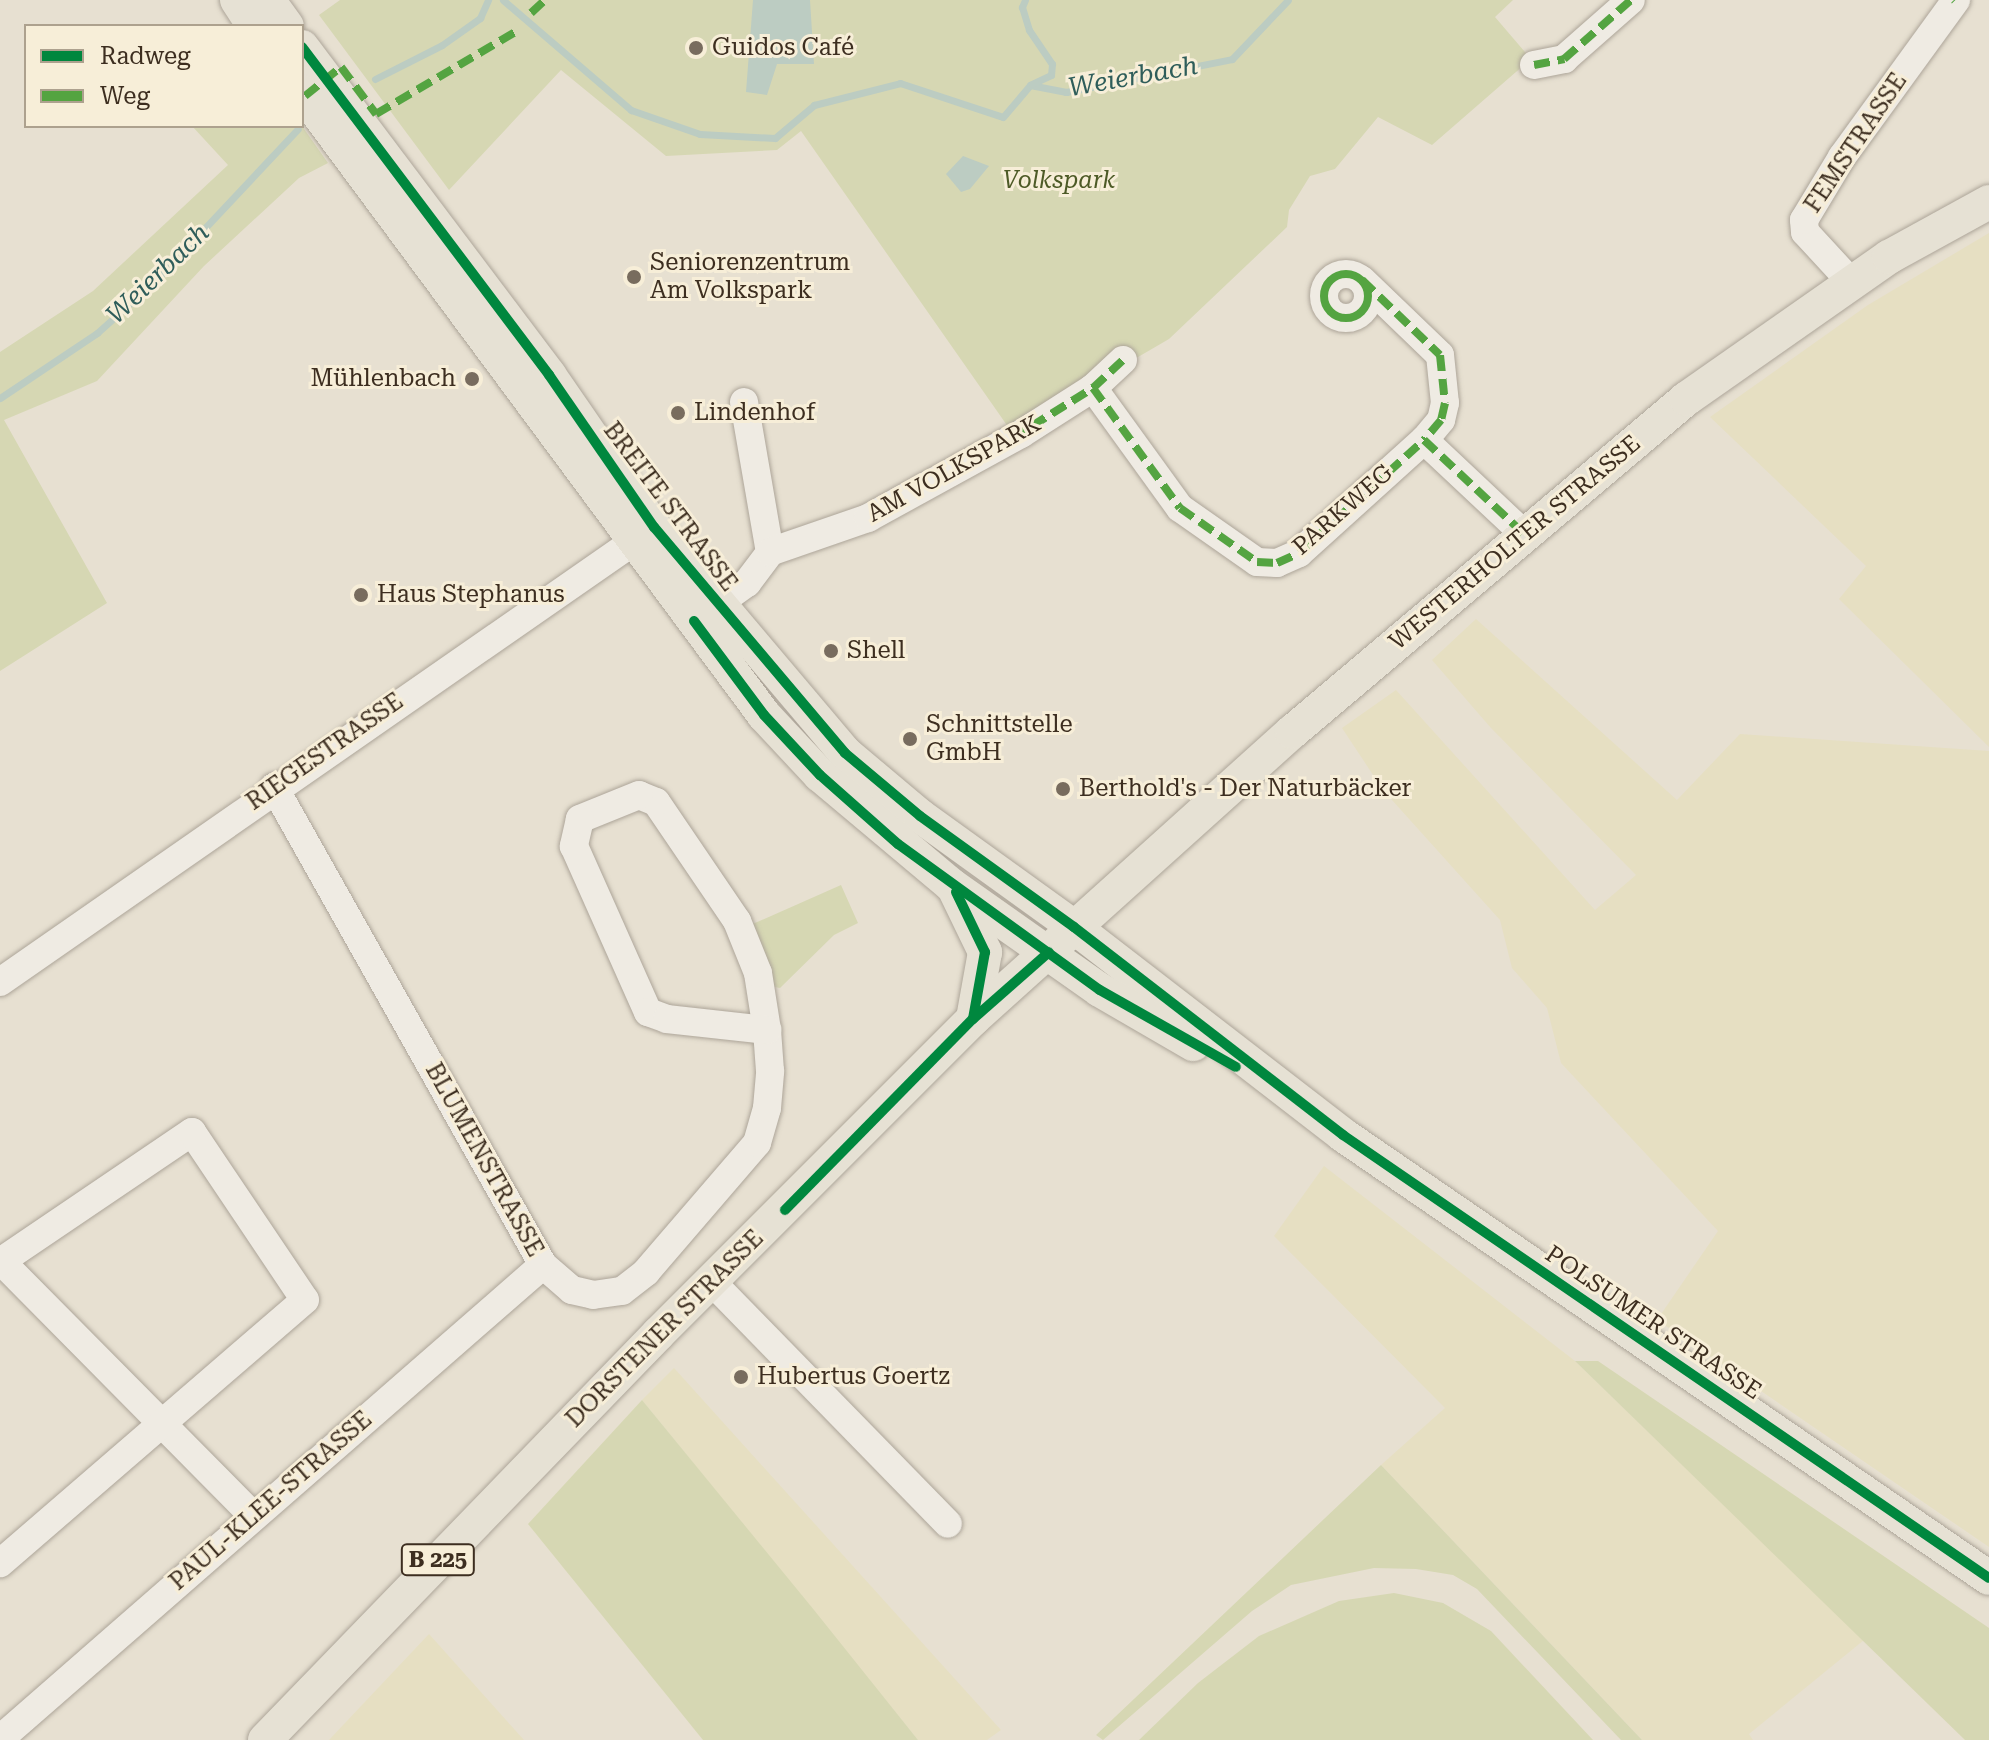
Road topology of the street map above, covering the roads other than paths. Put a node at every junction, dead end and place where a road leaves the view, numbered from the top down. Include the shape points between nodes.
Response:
1 (237, 0) edge
2 (268, 0) edge
3 (1631, 0) edge
4 (1955, 0) edge
5 (253, 24) edge
6 (286, 24) edge
7 (304, 50) edge
8 (1534, 65) dead end
9 (304, 95) edge
10 (1989, 202) edge
11 (1362, 280) dead end
12 (1852, 283) junction
13 (1123, 360) dead end
14 (1093, 388) junction
15 (744, 402) dead end
16 (1424, 440) junction
17 (1523, 533) junction
18 (645, 534) junction
19 (770, 552) junction
20 (706, 613) junction
21 (274, 787) junction
22 (951, 885) junction
23 (1074, 927) junction
24 (1049, 952) junction
25 (0, 982) edge
26 (973, 1019) junction
27 (767, 1030) junction
28 (1295, 1100) junction
29 (0, 1261) edge
30 (543, 1265) junction
31 (711, 1281) junction
32 (158, 1424) junction
33 (254, 1517) junction
34 (948, 1524) dead end
35 (0, 1563) edge
36 (1989, 1578) edge
37 (0, 1739) edge
38 (265, 1740) edge

1 - 5 main road
2 - 6 main road
3 - 8 street via 1564,59
4 - 12 street, FEMSTRASSE via 1842,157 1804,220 1805,232
7 - 18 main road, BREITE STRASSE via 549,375
9 - 18 main road, BREITE STRASSE
10 - 12 main road, WESTERHOLTER STRASSE
11 - 16 street, PARKWEG via 1440,355 1445,403 1441,420
12 - 17 main road, WESTERHOLTER STRASSE via 1686,399
13 - 14 street, AM VOLKSPARK
14 - 16 street, PARKWEG via 1180,508 1257,562 1277,563 1299,553
14 - 19 street, AM VOLKSPARK via 868,518
15 - 19 street
16 - 17 street
17 - 23 main road, WESTERHOLTER STRASSE
18 - 20 main road, BREITE STRASSE
18 - 21 street, RIEGESTRASSE
19 - 20 street via 747,583
20 - 22 main road, BREITE STRASSE via 764,715 820,775
20 - 23 main road, BREITE STRASSE via 845,753 920,816
21 - 25 street, RIEGESTRASSE
21 - 30 street, BLUMENSTRASSE
22 - 24 main road, BREITE STRASSE
22 - 26 main road via 976,925 985,952
23 - 24 main road, DORSTENER STRASSE
23 - 28 main road, POLSUMER STRASSE
24 - 26 main road, DORSTENER STRASSE
24 - 28 main road, POLSUMER STRASSE via 1137,1013
26 - 31 main road, DORSTENER STRASSE / B 225
27 - 27 street, BLUMENSTRASSE via 667,1019 648,1012 574,846 580,819 639,795 656,802 737,921 758,973
27 - 30 street, BLUMENSTRASSE via 767,1108 757,1143 646,1272 622,1291 593,1295 572,1290
28 - 36 main road, POLSUMER STRASSE
29 - 32 street
29 - 32 street via 192,1132 305,1300
30 - 33 street, PAUL-KLEE-STRASSE
31 - 34 street
31 - 38 main road, DORSTENER STRASSE / B 225
32 - 33 street
32 - 35 street
33 - 37 street, PAUL-KLEE-STRASSE

